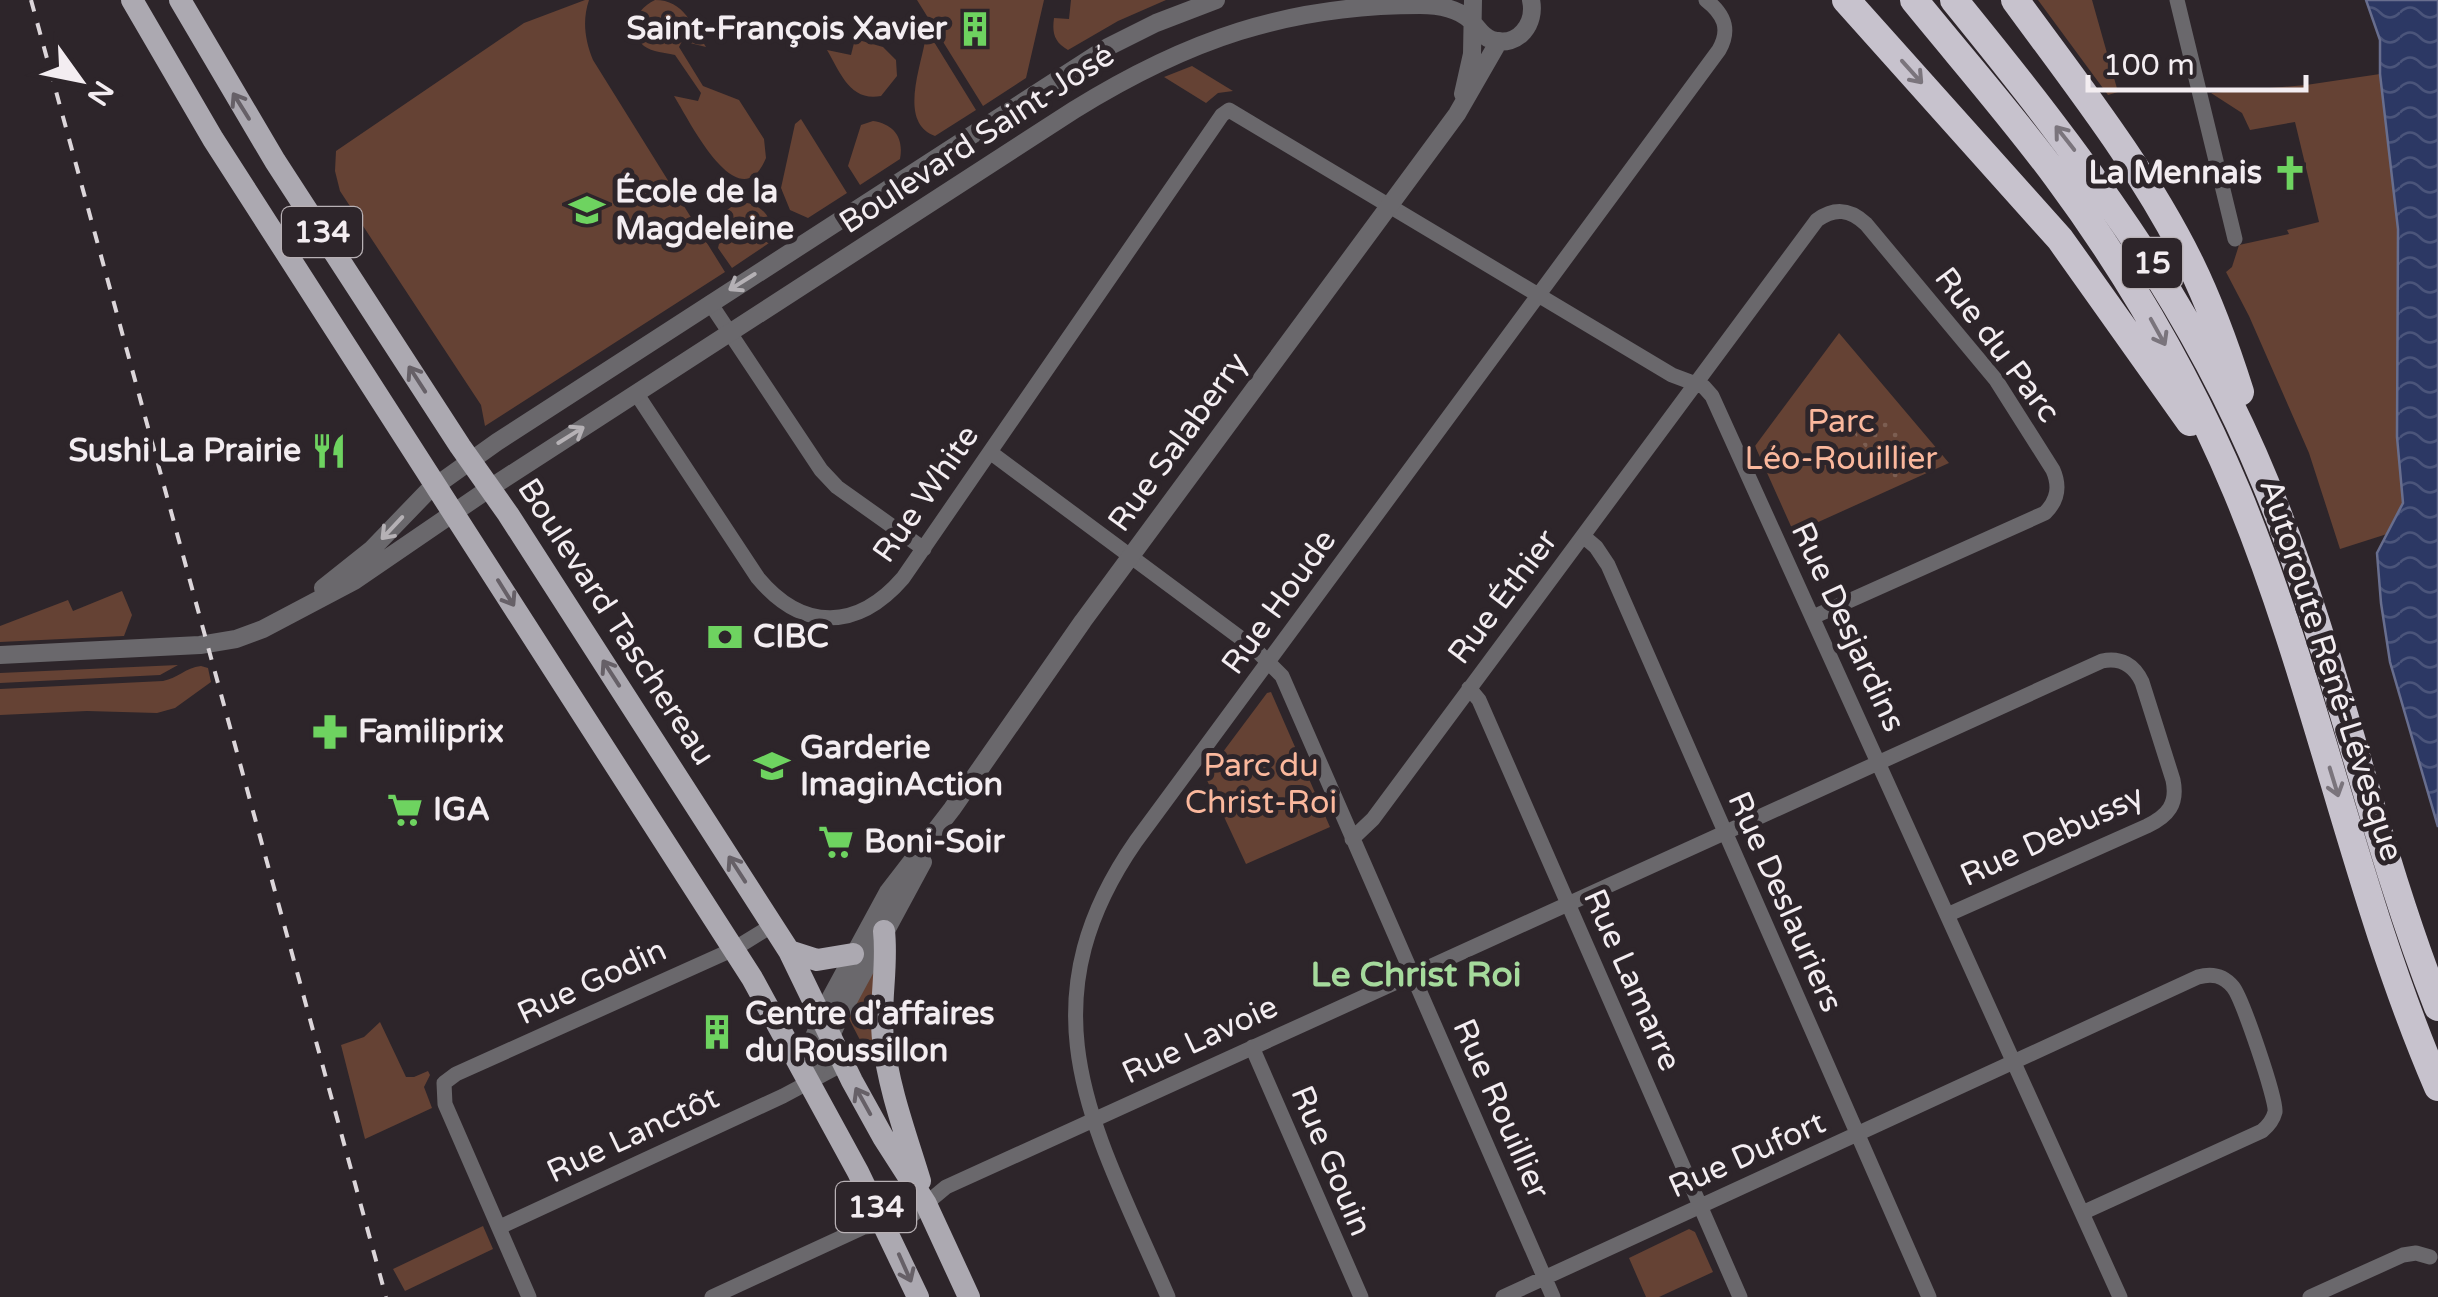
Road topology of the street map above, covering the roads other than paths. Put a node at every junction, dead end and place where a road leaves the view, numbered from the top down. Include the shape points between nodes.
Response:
1 (132, 0) edge
2 (180, 0) edge
3 (1216, 0) edge
4 (1472, 0) edge
5 (1706, 0) edge
6 (1846, 0) edge
7 (1914, 0) edge
8 (1954, 0) edge
9 (2015, 0) edge
10 (2177, 0) edge
11 (1536, 5) edge
12 (1473, 22) junction
13 (1499, 41) junction
14 (202, 42) junction
15 (167, 64) junction
16 (1457, 114) junction
17 (1220, 118) joint
18 (1390, 205) junction
19 (2235, 239) dead end
20 (339, 259) junction
21 (305, 283) junction
22 (1539, 296) junction
23 (710, 303) junction
24 (730, 332) junction
25 (1694, 384) junction
26 (636, 393) junction
27 (990, 452) junction
28 (470, 461) junction
29 (436, 486) junction
30 (490, 488) junction
31 (2236, 489) junction
32 (453, 512) junction
33 (1583, 536) junction
34 (924, 549) junction
35 (1131, 556) junction
36 (2295, 560) junction
37 (300, 608) junction
38 (1812, 616) junction
39 (0, 655) edge
40 (1269, 661) junction
41 (1469, 688) junction
42 (1879, 762) junction
43 (952, 809) junction
44 (1725, 832) junction
45 (1352, 839) junction
46 (1568, 904) junction
47 (1947, 915) junction
48 (773, 926) junction
49 (884, 932) junction
50 (734, 949) junction
51 (789, 951) junction
52 (854, 954) junction
53 (1412, 974) junction
54 (2438, 1007) edge
55 (826, 1028) junction
56 (1252, 1046) junction
57 (2014, 1061) junction
58 (843, 1064) junction
59 (800, 1081) junction
60 (2438, 1086) edge
61 (1093, 1120) junction
62 (1858, 1136) junction
63 (926, 1204) junction
64 (1700, 1206) junction
65 (2082, 1212) junction
66 (885, 1226) junction
67 (500, 1227) junction
68 (2430, 1257) dead end
69 (1544, 1278) junction
70 (529, 1297) edge
71 (712, 1297) edge
72 (918, 1297) edge
73 (969, 1297) edge
74 (1168, 1297) edge
75 (1361, 1297) edge
76 (1503, 1297) edge
77 (1553, 1297) edge
78 (1740, 1297) edge
79 (1929, 1297) edge
80 (2120, 1297) edge
81 (2310, 1297) edge

1 - 15 main road, 134
2 - 14 main road, Boulevard Taschereau / 134
3 -> 23 street, Boulevard Saint-José via 1108,47
4 - 12 street, Rue Salaberry
5 - 22 street, Rue Houde via 1724,20 1723,44
6 -> 31 highway via 2069,251
7 -> 31 highway, Autoroute René-Lévesque / 15 via 2033,145 2111,254 2182,374
36 -> 8 highway, Autoroute René-Lévesque / 15 via 2226,395 2153,264 2081,159
9 - 36 highway via 2129,158 2190,262
10 - 19 street
11 - 13 street via 1520,35
12 - 13 street, Boulevard Saint-José
12 - 16 street, Rue Salaberry
12 - 24 street, Boulevard Saint-José via 1436,5 1318,12 1180,51 1086,102
13 - 16 street, Rue Salaberry
14 - 15 main road
20 -> 14 main road, Boulevard Taschereau / 134
15 - 21 main road, 134
16 - 18 street, Rue Salaberry
17 - 18 street, Rue Desjardins via 1233,111
17 - 27 street, Rue White
18 - 22 street, Rue Desjardins
18 - 35 street, Rue Salaberry
20 - 21 main road
28 -> 20 main road, Boulevard Taschereau / 134
21 - 29 main road, 134
22 - 25 street, Rue Desjardins
22 - 40 street, Rue Houde
23 - 24 street
23 - 28 street, Boulevard Saint-José
24 - 26 street, Boulevard Saint-José
24 - 34 street via 828,479
25 - 33 street, Rue Éthier
25 - 38 street, Rue Desjardins via 1712,396
25 - 38 street, Rue du Parc via 1817,220 1844,211 1866,224 1933,300 2006,393 2053,470 2057,494 2045,513
30 -> 26 street, Boulevard Saint-José
26 - 34 street, Rue White via 758,578 800,612 836,618 868,608 895,587
27 - 34 street, Rue White
27 - 35 street, Rue Rouillier
28 - 29 street, Boulevard Saint-José
28 - 30 main road, Boulevard Taschereau / 134
29 - 32 main road, 134
29 -> 37 street, Boulevard Saint-José
30 - 32 street, Boulevard Saint-José
48 -> 30 main road, Boulevard Taschereau / 134
31 -> 60 highway, Autoroute René-Lévesque / 15 via 2384,947
32 - 37 street, Boulevard Saint-José via 354,581
32 -> 50 main road, 134
33 - 41 street, Rue Éthier
33 - 44 street, Rue Deslauriers via 1608,565
35 - 40 street, Rue Rouillier
35 - 43 street, Rue Salaberry
36 - 54 highway, Autoroute René-Lévesque / 15
37 - 39 street via 217,643
38 - 42 street, Rue Desjardins
40 - 45 street, Rue Rouillier via 1286,682
40 - 61 street, Rue Houde via 1136,841 1100,904 1076,1002 1079,1070
41 - 45 street, Rue Éthier
41 - 46 street, Rue Lamarre
42 - 44 street, Rue Lavoie
42 - 47 street, Rue Desjardins
42 - 47 street, Rue Debussy via 2102,661 2122,661 2139,676 2175,788 2170,810
43 - 49 street, Rue Salaberry
43 - 52 street, Rue Salaberry via 888,892
44 - 46 street, Rue Lavoie
44 - 62 street, Rue Deslauriers
45 - 53 street, Rue Rouillier
46 - 53 street, Rue Lavoie
46 - 64 street, Rue Lamarre
47 - 57 street, Rue Desjardins
48 - 50 street, Rue Godin
48 - 51 main road, Boulevard Taschereau / 134
49 - 55 street, Rue Salaberry
49 - 63 main road via 885,1055
50 - 59 main road, 134
50 - 67 street, Rue Godin via 444,1083 442,1093
51 - 52 main road via 817,960
51 - 55 main road, Boulevard Taschereau / 134
52 - 55 street, Rue Salaberry
53 - 56 street, Rue Lavoie
53 - 69 street, Rue Rouillier
55 - 58 main road, Boulevard Taschereau / 134
55 - 59 street, Rue Salaberry
56 - 61 street, Rue Lavoie
56 - 75 street, Rue Gouin
57 - 62 street, Rue Dufort
57 - 65 street, Rue Desjardins
57 - 65 street, Rue Dufort via 2198,976 2222,978 2240,999 2273,1096 2268,1126
58 - 59 street, Rue Lanctôt
63 -> 58 main road, Boulevard Taschereau / 134
59 - 66 main road, 134
59 - 67 street, Rue Lanctôt
61 - 63 street, Rue Lavoie via 946,1187
61 - 74 street, Rue Houde
62 - 64 street, Rue Dufort
62 - 79 street, Rue Deslauriers
63 - 66 street, Rue Lavoie
63 - 73 main road, Boulevard Taschereau / 134
64 - 69 street, Rue Dufort
64 - 78 street, Rue Lamarre
65 - 80 street, Rue Desjardins
66 - 71 street, Rue Lavoie via 864,1228
66 -> 72 main road, 134
67 - 70 street
68 - 81 street via 2402,1255
69 - 76 street, Rue Dufort
69 - 77 street, Rue Rouillier

